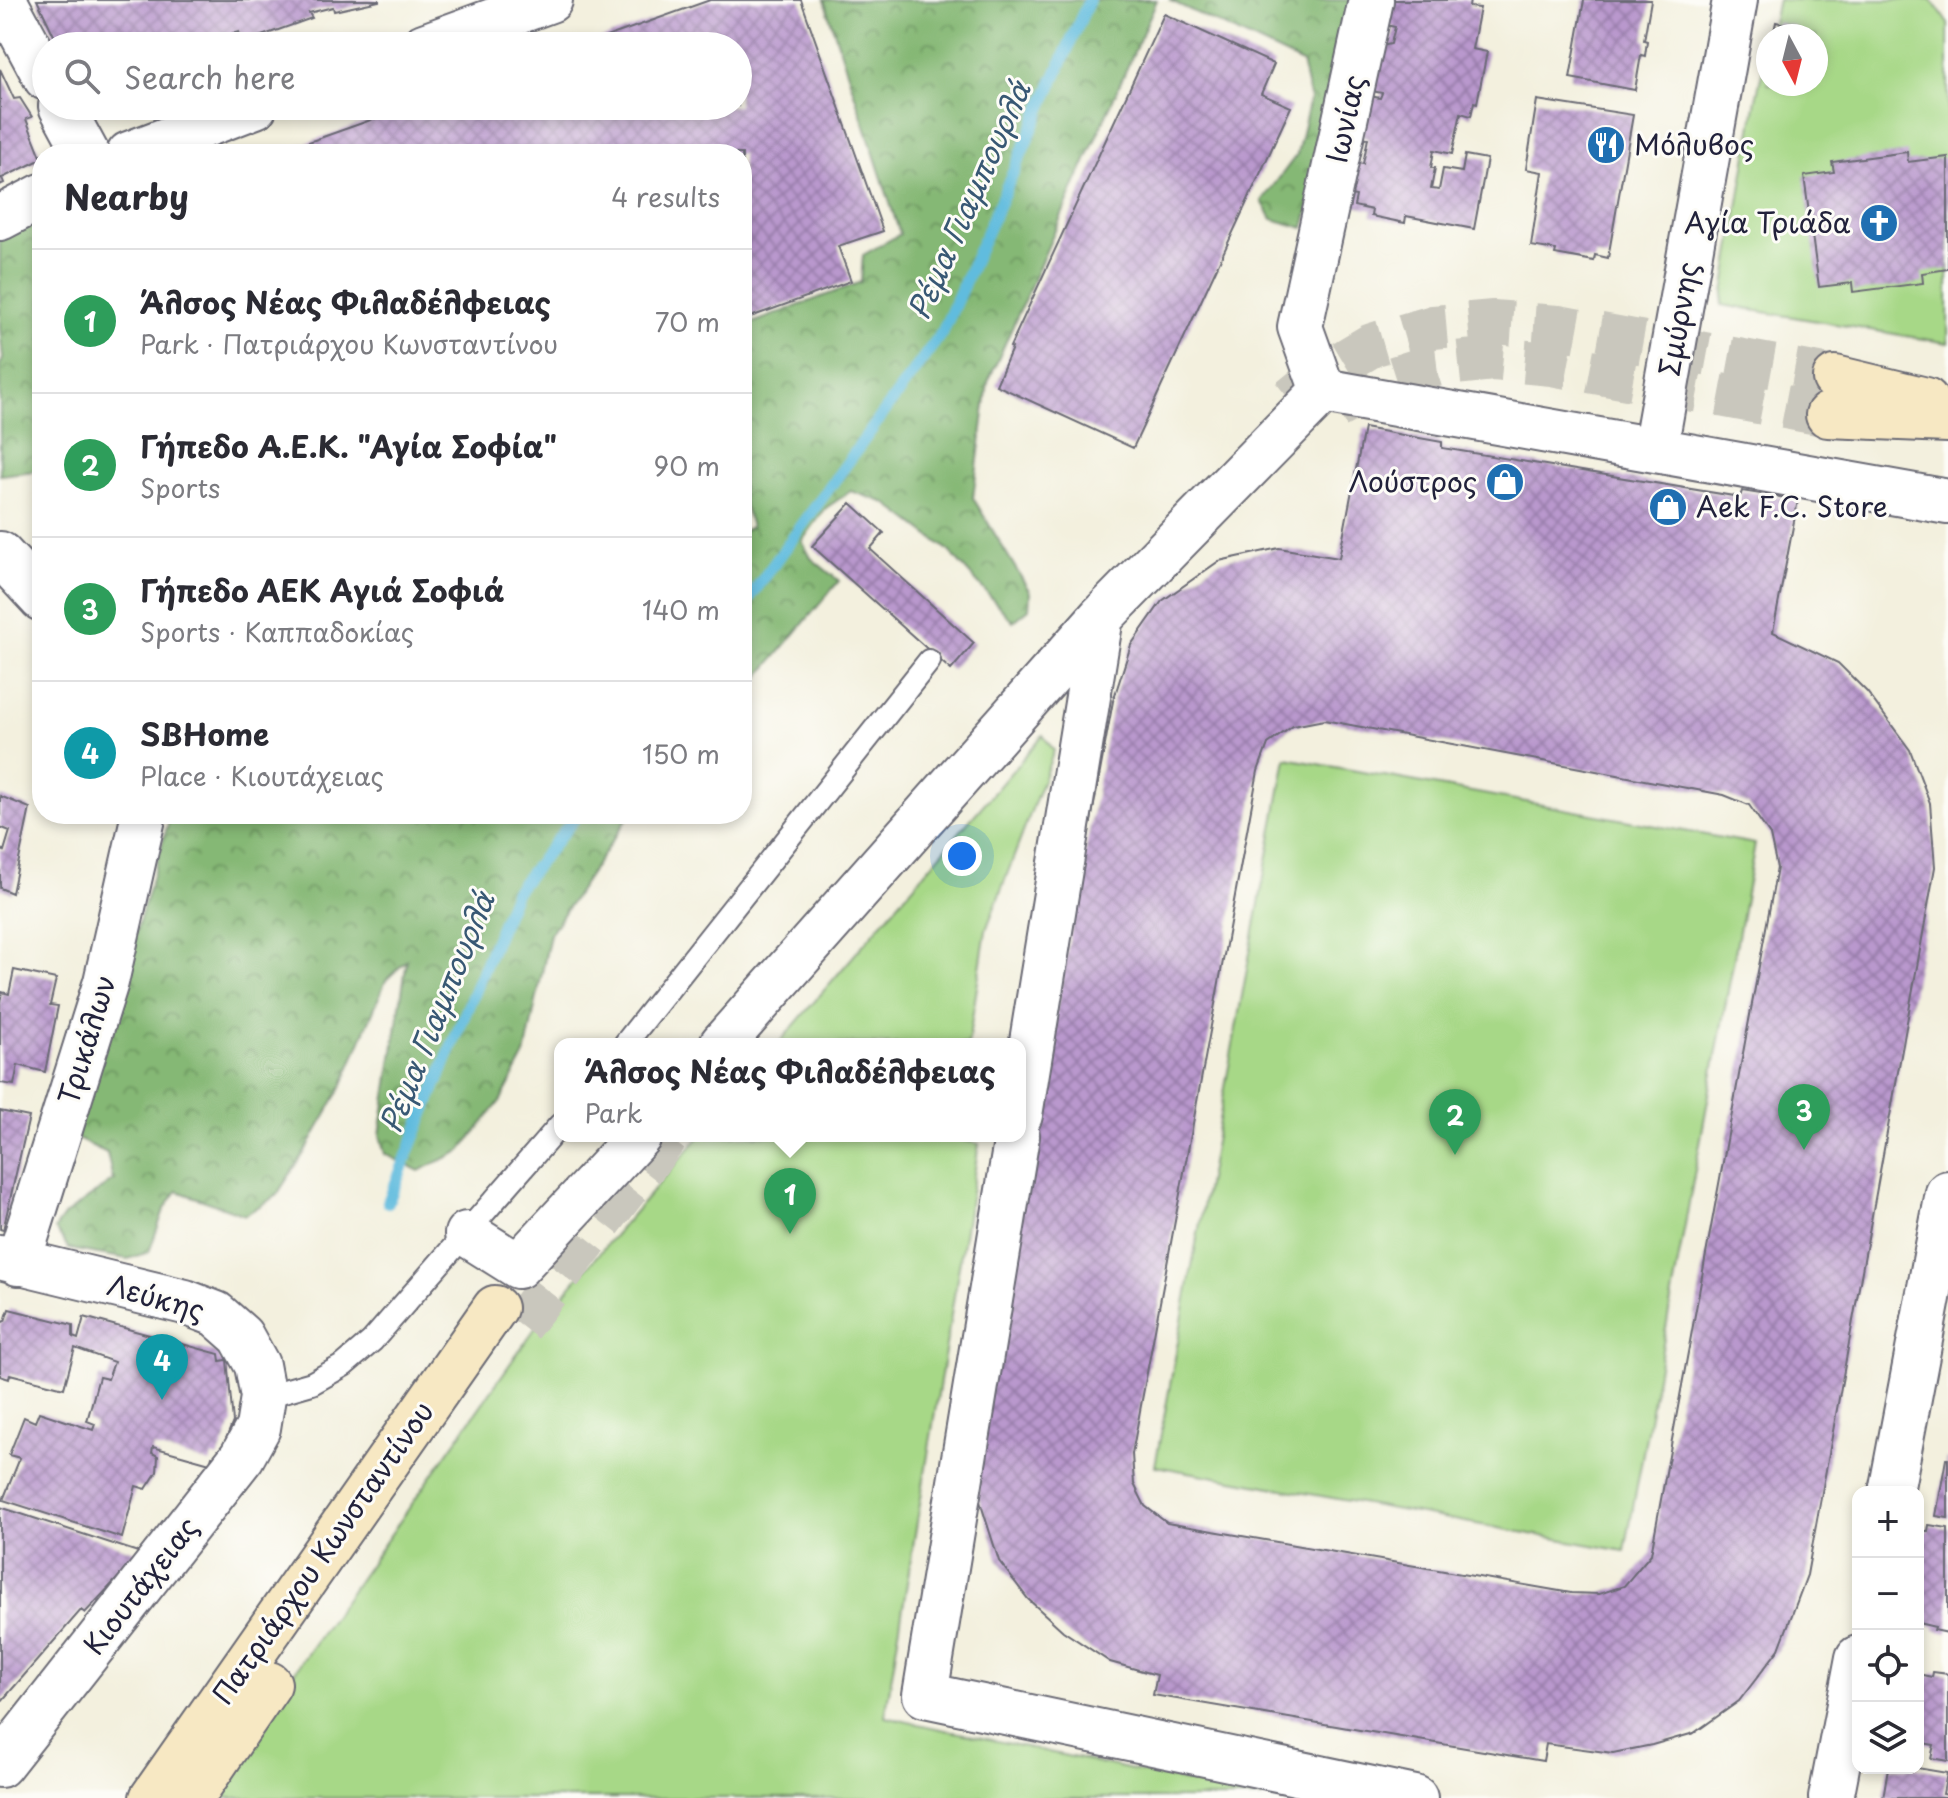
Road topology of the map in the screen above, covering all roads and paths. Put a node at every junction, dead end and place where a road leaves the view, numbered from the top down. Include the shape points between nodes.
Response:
1 (4, 0) edge
2 (550, 0) edge
3 (1371, 0) edge
4 (1735, 0) edge
5 (474, 13) edge
6 (445, 32) edge
7 (32, 52) edge
8 (69, 120) edge
9 (218, 120) edge
10 (82, 144) edge
11 (155, 144) edge
12 (32, 201) edge
13 (0, 218) edge
14 (1323, 391) junction
15 (1948, 405) edge
16 (1948, 420) edge
17 (1655, 449) junction
18 (1948, 502) edge
19 (3, 563) edge
20 (32, 590) edge
21 (1101, 617) junction
22 (929, 661) dead end
23 (142, 824) edge
24 (630, 1038) edge
25 (727, 1038) edge
26 (1026, 1078) edge
27 (554, 1132) edge
28 (633, 1142) edge
29 (1016, 1142) edge
30 (1948, 1193) edge
31 (467, 1234) junction
32 (9, 1260) edge
33 (1931, 1372) edge
34 (263, 1397) junction
35 (1893, 1486) edge
36 (1852, 1689) edge
37 (0, 1765) edge
38 (152, 1798) edge
39 (191, 1798) edge
40 (1415, 1798) edge
41 (1831, 1798) edge

1 - 7 street
2 - 5 street
3 - 14 street, Ιωνίας via 1300,327
4 - 17 street, Σμύρνης
5 - 6 street
8 - 10 street
9 - 11 street
12 - 13 street
14 - 17 street
14 - 21 street
15 - 16 main road via 1832,396
17 - 18 street
19 - 20 street
21 - 25 street
21 - 26 street
22 - 24 lane
23 - 32 street, Τρικάλων via 106,982
27 - 31 lane
28 - 31 street via 518,1266
29 - 40 street via 925,1695
30 - 33 street
31 - 34 lane via 344,1365 312,1383
32 - 34 street, Λεύκης via 216,1314 241,1336 257,1365
33 - 35 street
34 - 37 street, Κιουτάχειας via 258,1428 242,1457
36 - 41 street
38 - 39 main road, Πατριάρχου Κωνσταντίνου via 508,1316

